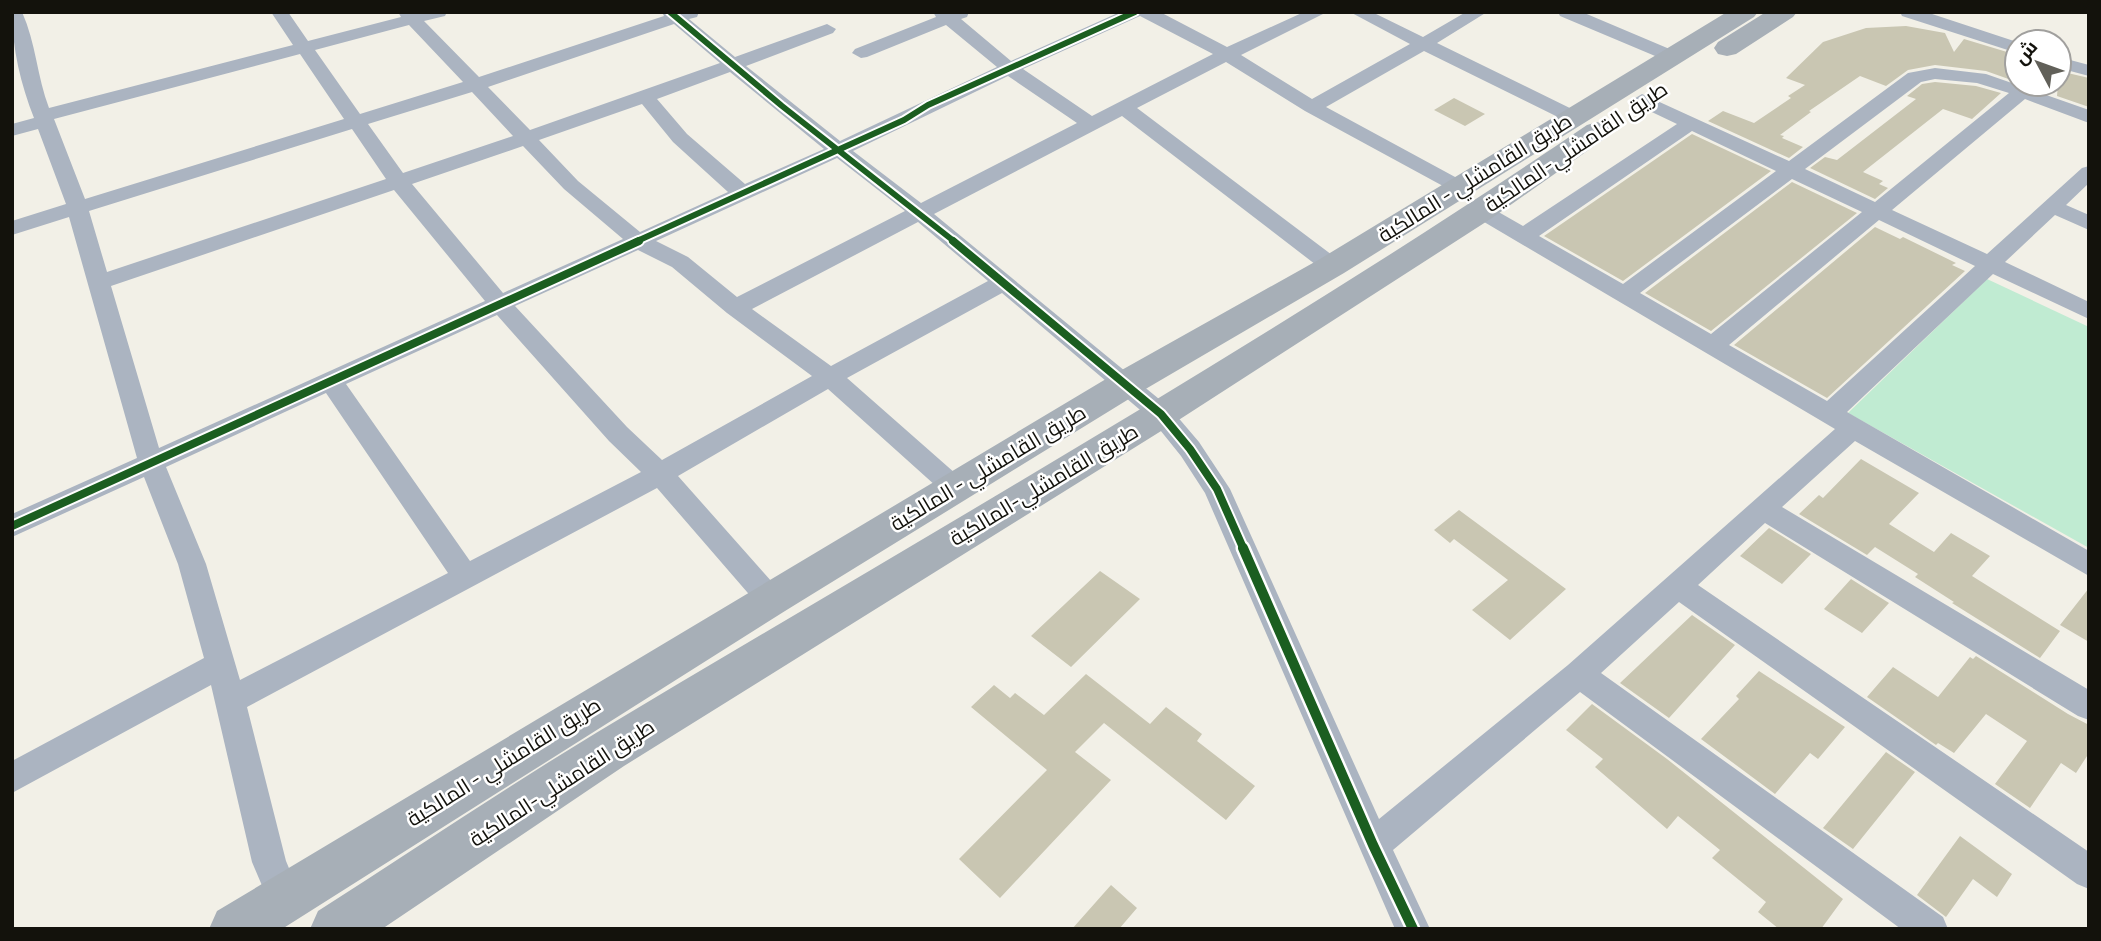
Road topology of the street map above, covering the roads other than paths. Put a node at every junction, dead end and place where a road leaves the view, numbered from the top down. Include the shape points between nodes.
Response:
1 (13, 12) edge
2 (279, 12) edge
3 (439, 12) edge
4 (1135, 12) edge
5 (1146, 12) edge
6 (1319, 12) edge
7 (1358, 12) edge
8 (1479, 12) edge
9 (1566, 12) edge
10 (1784, 12) edge
11 (1908, 12) edge
12 (1740, 13) edge
13 (680, 14) edge
14 (951, 14) edge
15 (409, 16) edge
16 (827, 29) dead end
17 (2003, 43) edge
18 (18, 44) edge
19 (1422, 44) junction
20 (304, 48) junction
21 (861, 53) dead end
22 (1227, 54) junction
23 (1673, 57) junction
24 (733, 65) junction
25 (1010, 69) junction
26 (474, 85) junction
27 (2003, 87) edge
28 (644, 95) junction
29 (2015, 98) edge
30 (2035, 98) edge
31 (1642, 100) junction
32 (1312, 107) junction
33 (1124, 108) junction
34 (1588, 117) junction
35 (2089, 117) edge
36 (44, 119) junction
37 (356, 122) junction
38 (1691, 123) junction
39 (1091, 124) junction
40 (12, 131) edge
41 (526, 138) junction
42 (838, 150) junction
43 (1790, 170) junction
44 (2089, 172) edge
45 (398, 181) junction
46 (742, 193) junction
47 (1462, 205) junction
48 (2054, 208) junction
49 (78, 210) junction
50 (1876, 211) junction
51 (919, 212) junction
52 (2089, 223) edge
53 (12, 228) edge
54 (1524, 236) junction
55 (638, 241) junction
56 (1988, 264) junction
57 (1332, 266) junction
58 (99, 282) junction
59 (1004, 282) junction
60 (1624, 294) junction
61 (500, 304) junction
62 (735, 308) junction
63 (2089, 312) edge
64 (1712, 346) junction
65 (830, 377) junction
66 (331, 381) junction
67 (1124, 385) junction
68 (1161, 415) junction
69 (1841, 421) junction
70 (151, 463) junction
71 (660, 474) junction
72 (955, 488) junction
73 (1765, 510) junction
74 (12, 526) edge
75 (2089, 565) edge
76 (466, 577) junction
77 (1676, 585) junction
78 (770, 599) junction
79 (221, 664) junction
80 (1579, 674) junction
81 (230, 701) junction
82 (2089, 706) edge
83 (12, 778) edge
84 (1373, 845) junction
85 (2089, 872) edge
86 (284, 897) junction
87 (235, 929) edge
88 (336, 929) edge
89 (1413, 929) edge
90 (1931, 929) edge

1 - 18 street
2 - 20 street
3 - 15 street
4 - 25 street
5 - 22 street
6 - 22 street
7 - 19 street
8 - 19 street
9 - 23 street
10 - 31 highway, طريق القامشلي-المالكية
11 - 17 street
12 - 23 highway, طريق القامشلي - المالكية
13 - 24 street
13 - 26 street
14 - 21 street
14 - 25 street
15 - 20 street
15 - 26 street
16 - 24 street
18 - 36 street
19 - 32 street
19 - 34 street
20 - 36 street
20 - 37 street
22 - 32 street
22 - 33 street
23 - 34 highway, طريق القامشلي - المالكية
24 - 28 street
24 - 42 street
25 - 39 street
25 - 42 street
26 - 37 street
26 - 41 street
27 - 43 street via 1952,71 1915,77
28 - 41 street
28 - 46 street via 680,138
29 - 50 street
30 - 35 street
31 - 34 highway, طريق القامشلي-المالكية
31 - 38 street
32 - 47 street
33 - 39 street
33 - 57 street
34 - 47 highway, طريق القامشلي-المالكية
36 - 40 street
36 - 49 street
37 - 45 street
37 - 49 street
38 - 43 street
38 - 54 street
39 - 51 street
41 - 45 street
41 - 55 street via 570,185
42 - 46 street
42 - 51 street
43 - 50 street
43 - 60 street
44 - 48 street
45 - 58 street
45 - 61 street
46 - 55 street
47 - 54 street
47 - 57 highway, طريق القامشلي - المالكية
47 - 68 highway, طريق القامشلي-المالكية
48 - 52 street
48 - 56 street
49 - 53 street
49 - 58 street
50 - 56 street
50 - 64 street
51 - 59 street
51 - 62 street
54 - 60 street
55 - 61 street
55 - 62 street via 680,262
56 - 63 street
56 - 69 street
57 - 67 highway, طريق القامشلي - المالكية
58 - 70 street
59 - 65 street
59 - 67 street
60 - 64 street
61 - 66 street
61 - 71 street
62 - 65 street
64 - 69 street
65 - 71 street
65 - 72 street
66 - 70 street
66 - 76 street
67 - 68 street
67 - 72 highway, طريق القامشلي - المالكية
68 - 84 street via 1217,489
68 - 88 highway, طريق القامشلي-المالكية via 607,751
69 - 73 street
69 - 75 street
70 - 74 street
70 - 79 street via 192,564
71 - 76 street
71 - 78 street
72 - 78 highway, طريق القامشلي - المالكية
73 - 77 street
73 - 82 street
76 - 81 street
77 - 80 street
77 - 85 street
78 - 86 highway, طريق القامشلي - المالكية
79 - 81 street
79 - 83 street
80 - 84 street
80 - 90 street
81 - 86 street via 269,862
84 - 89 street
86 - 87 highway, طريق القامشلي - المالكية

